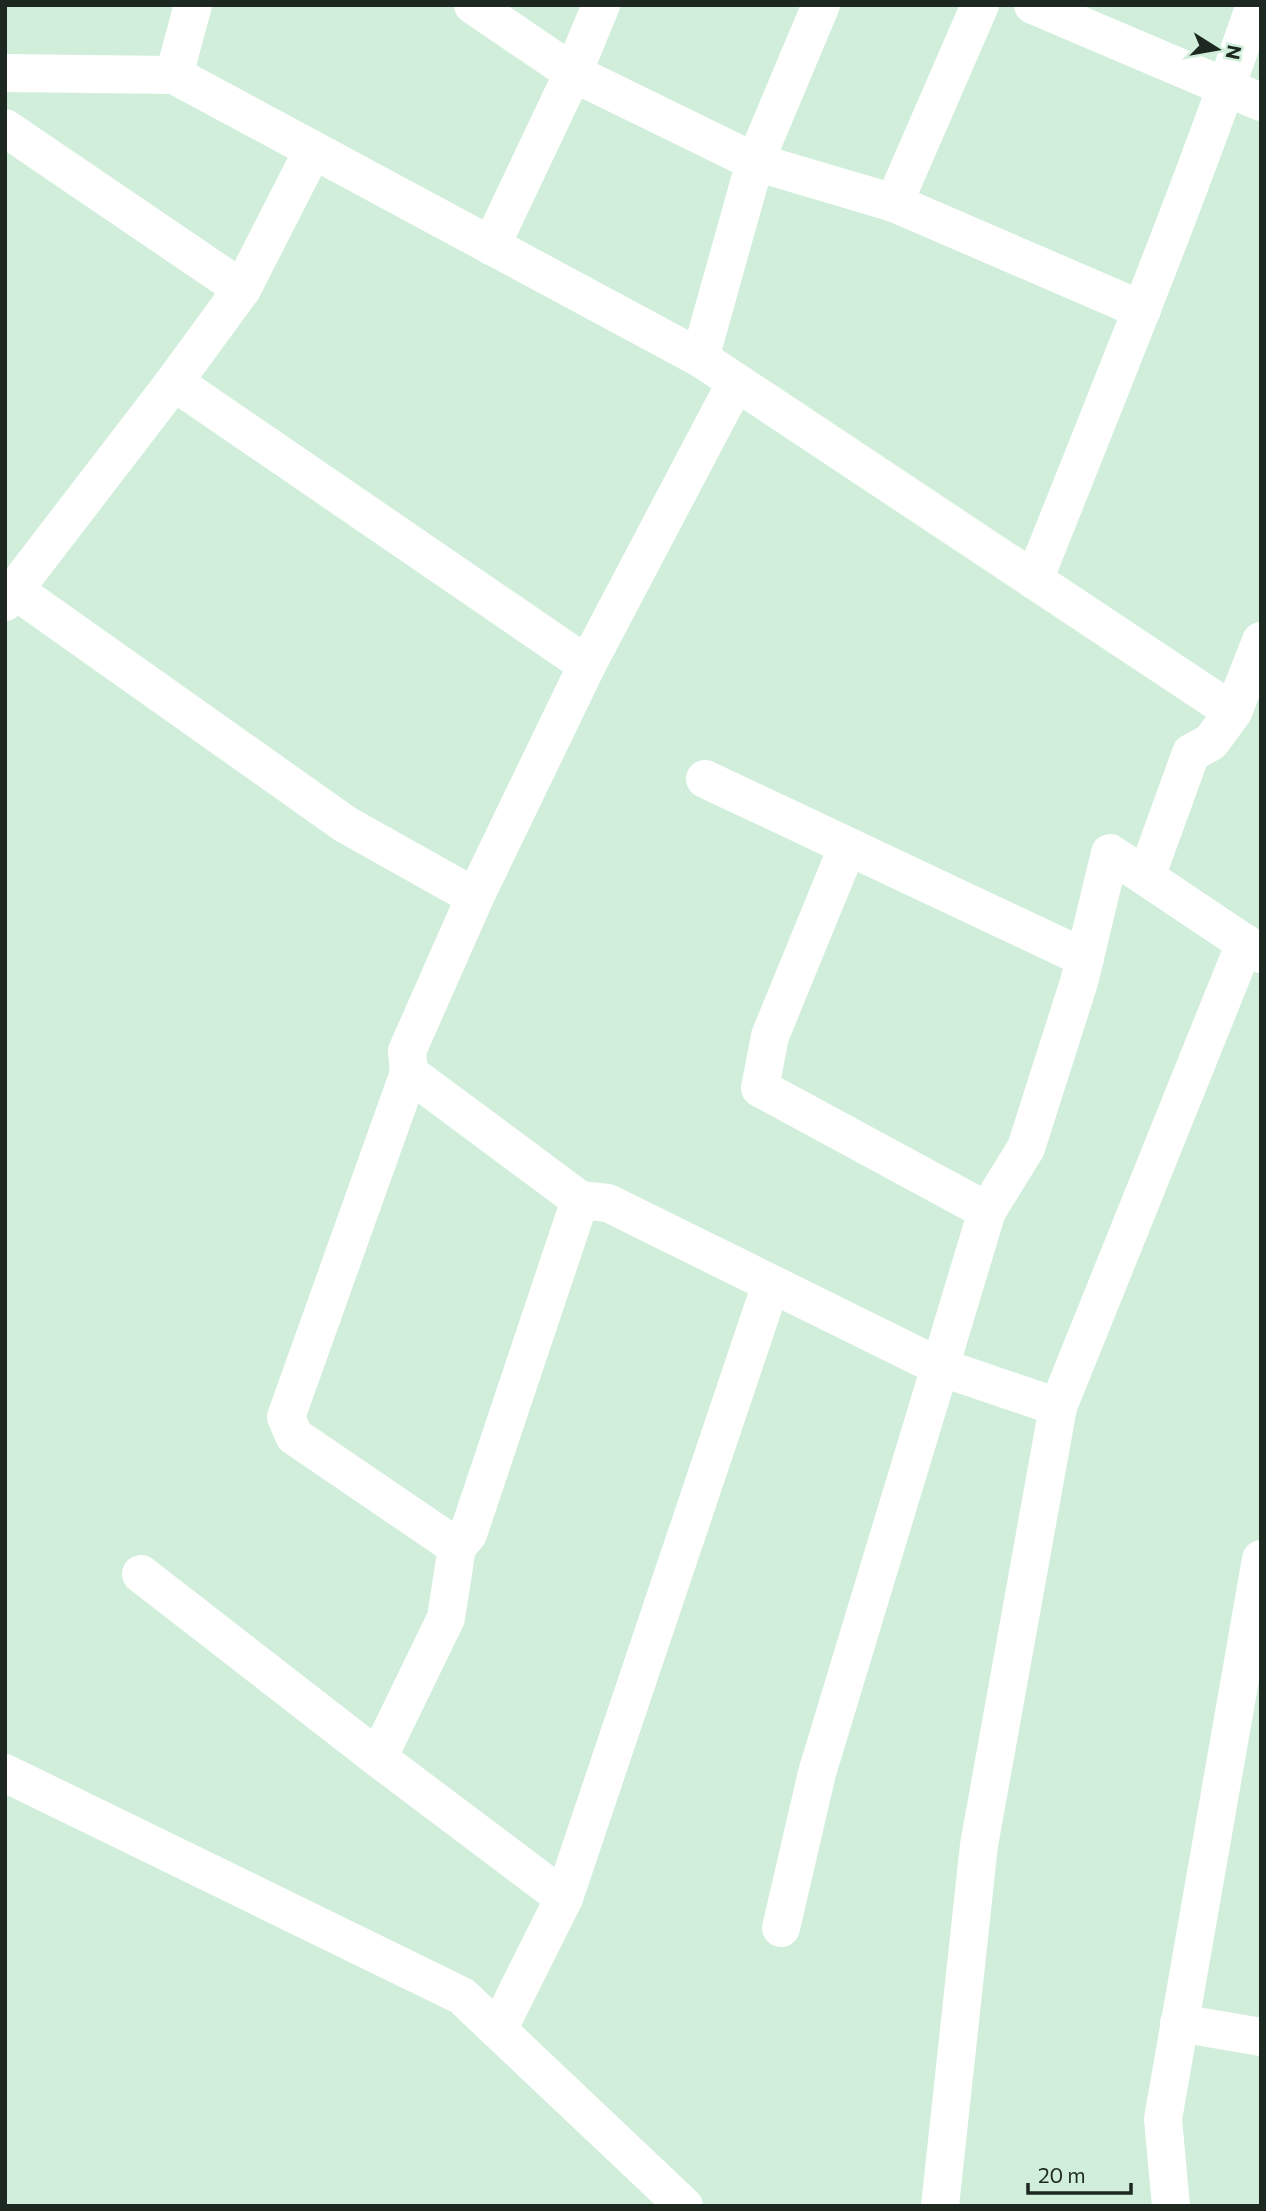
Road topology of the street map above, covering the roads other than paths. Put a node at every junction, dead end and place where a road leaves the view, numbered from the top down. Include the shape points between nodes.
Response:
1 (193, 5) edge
2 (601, 5) edge
3 (821, 5) edge
4 (980, 5) edge
5 (1033, 5) edge
6 (1255, 5) edge
7 (472, 6) edge
8 (5, 73) edge
9 (573, 74) junction
10 (174, 75) junction
11 (1243, 95) edge
12 (5, 128) edge
13 (313, 150) junction
14 (755, 162) junction
15 (894, 203) junction
16 (491, 246) junction
17 (242, 289) junction
18 (1142, 310) junction
19 (700, 358) junction
20 (174, 382) junction
21 (736, 382) junction
22 (1034, 580) junction
23 (9, 595) edge
24 (1261, 641) edge
25 (587, 665) junction
26 (1233, 712) junction
27 (705, 779) dead end
28 (848, 848) junction
29 (1146, 877) junction
30 (475, 897) junction
31 (1253, 948) edge
32 (1085, 958) junction
33 (409, 1073) junction
34 (580, 1200) junction
35 (987, 1211) junction
36 (772, 1284) junction
37 (940, 1367) junction
38 (1058, 1407) junction
39 (457, 1547) junction
40 (1261, 1559) edge
41 (141, 1574) dead end
42 (378, 1758) junction
43 (5, 1773) edge
44 (564, 1898) junction
45 (781, 1928) dead end
46 (1179, 2023) junction
47 (498, 2030) junction
48 (1261, 2037) edge
49 (684, 2206) edge
50 (940, 2206) edge
51 (1171, 2206) edge

1 - 10 street
2 - 9 street
3 - 14 street
4 - 15 street
5 - 11 street
6 - 11 street
7 - 9 street
8 - 10 street
9 - 14 street
9 - 16 street
10 - 13 street
11 - 18 street
12 - 17 street
13 - 16 street
13 - 17 street
14 - 15 street
14 - 19 street
15 - 18 street
16 - 19 street
17 - 20 street
18 - 22 street
19 - 21 street
20 - 23 street
20 - 25 street
21 - 22 street
21 - 25 street
22 - 26 street
23 - 30 street via 345,824
24 - 26 street
25 - 30 street
26 - 29 street via 1211,742 1191,753
27 - 28 street
28 - 32 street
28 - 35 street via 770,1036 760,1088
29 - 31 street
29 - 32 street via 1111,853
30 - 33 street via 407,1051
31 - 38 street
32 - 35 street via 1026,1148
33 - 34 street
33 - 39 street via 286,1417 294,1436
34 - 36 street via 608,1203
34 - 39 street via 468,1534
35 - 37 street
36 - 37 street
36 - 44 street
37 - 38 street
37 - 45 street via 817,1773
38 - 50 street via 978,1845
39 - 42 street via 446,1618
40 - 46 street
41 - 42 street
42 - 44 street
43 - 47 street via 462,1996
44 - 47 street
46 - 48 street
46 - 51 street via 1163,2119
47 - 49 street

